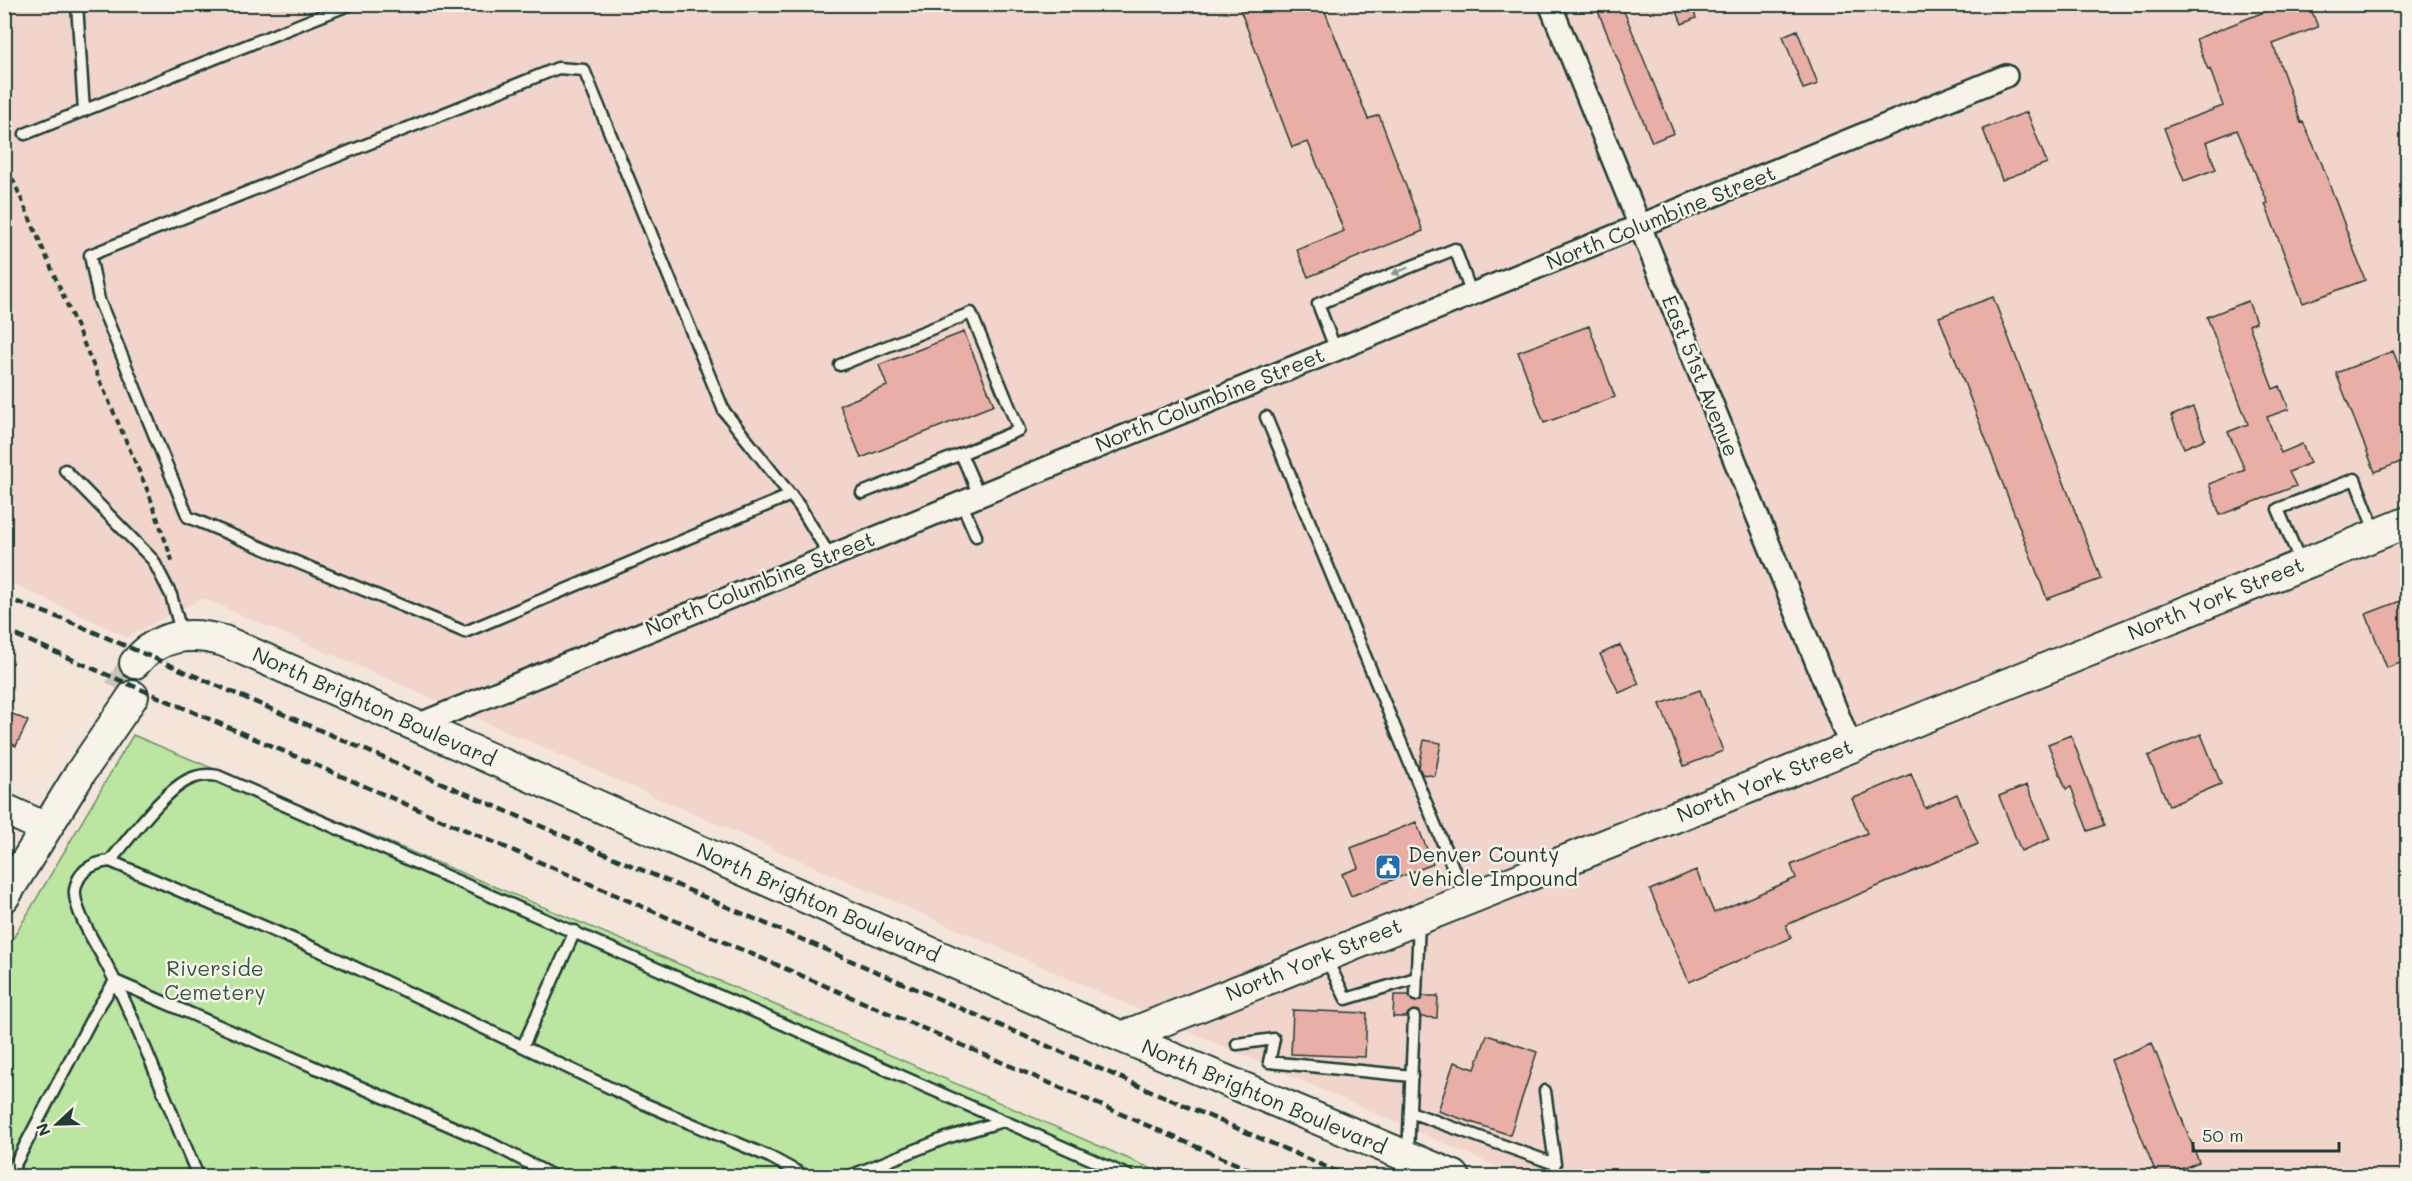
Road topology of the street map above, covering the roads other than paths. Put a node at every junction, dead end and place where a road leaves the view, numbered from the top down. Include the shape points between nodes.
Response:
1 (77, 4) edge
2 (351, 4) edge
3 (1550, 4) edge
4 (2006, 76) dead end
5 (84, 111) junction
6 (25, 134) dead end
7 (1640, 226) junction
8 (1472, 295) junction
9 (1335, 348) junction
10 (840, 365) dead end
11 (1266, 417) dead end
12 (961, 454) junction
13 (65, 470) dead end
14 (862, 493) dead end
15 (791, 495) junction
16 (970, 498) junction
17 (2408, 522) edge
18 (2376, 534) junction
19 (976, 537) dead end
20 (830, 556) junction
21 (2301, 565) junction
22 (183, 636) junction
23 (142, 666) tunnel mouth
24 (126, 693) tunnel mouth
25 (415, 726) junction
26 (1851, 747) junction
27 (4, 809) edge
28 (46, 828) junction
29 (110, 861) junction
30 (4, 897) edge
31 (1466, 899) junction
32 (1419, 918) junction
33 (575, 931) junction
34 (1325, 955) junction
35 (1416, 978) junction
36 (115, 981) junction
37 (1416, 995) dead end
38 (1414, 1017) dead end
39 (1122, 1037) junction
40 (1237, 1044) dead end
41 (523, 1046) junction
42 (1412, 1076) junction
43 (1545, 1091) dead end
44 (1410, 1112) junction
45 (1003, 1120) junction
46 (1408, 1157) junction
47 (1117, 1175) edge
48 (9, 1176) edge
49 (198, 1176) edge
50 (554, 1176) edge
51 (805, 1176) edge
52 (850, 1176) edge
53 (1129, 1176) edge
54 (1454, 1176) edge

1 - 5 lane
2 - 5 lane
3 - 7 street, East 51st Avenue
4 - 7 street, North Columbine Street
5 - 6 lane
7 - 8 street, North Columbine Street
7 - 26 street, East 51st Avenue
8 - 9 street, North Columbine Street
8 -> 9 lane via 1455,249 1318,304
9 - 16 street, North Columbine Street
10 - 12 lane via 971,313 1018,430
11 - 31 lane
12 - 14 lane
12 - 16 lane
13 - 22 lane via 153,560 171,595
15 - 15 lane via 724,411 584,70 558,68 90,255 99,300 188,517 465,632
15 - 20 lane
16 - 19 lane
16 - 20 street, North Columbine Street
17 - 18 main road, North York Street
18 - 21 main road, North York Street
18 - 21 lane via 2355,479 2278,509
20 - 25 street, North Columbine Street
21 - 26 main road, North York Street
22 - 23 main road, North Brighton Boulevard via 153,645
22 - 25 main road, North Brighton Boulevard via 224,641
24 - 28 main road
25 - 39 main road, North Brighton Boulevard
26 - 31 main road, North York Street
27 - 28 main road
28 - 30 main road
29 - 33 lane via 176,788 206,774
29 - 36 lane via 95,863 82,872 75,892 81,917
29 - 41 lane via 316,949
31 - 32 main road, North York Street
32 - 34 main road, North York Street
32 - 35 lane
33 - 41 lane
33 - 45 lane
34 - 35 lane via 1346,999
34 - 39 main road, North York Street
35 - 37 lane
36 - 48 lane
36 - 49 lane
36 - 50 lane via 490,1143
38 - 42 lane
39 - 46 main road, North Brighton Boulevard
40 - 42 lane via 1274,1039 1269,1062
41 - 51 lane
42 - 44 lane
43 - 44 lane via 1555,1164
44 - 46 lane
45 - 47 lane
45 - 52 lane
46 - 54 main road, North Brighton Boulevard
47 - 53 lane

